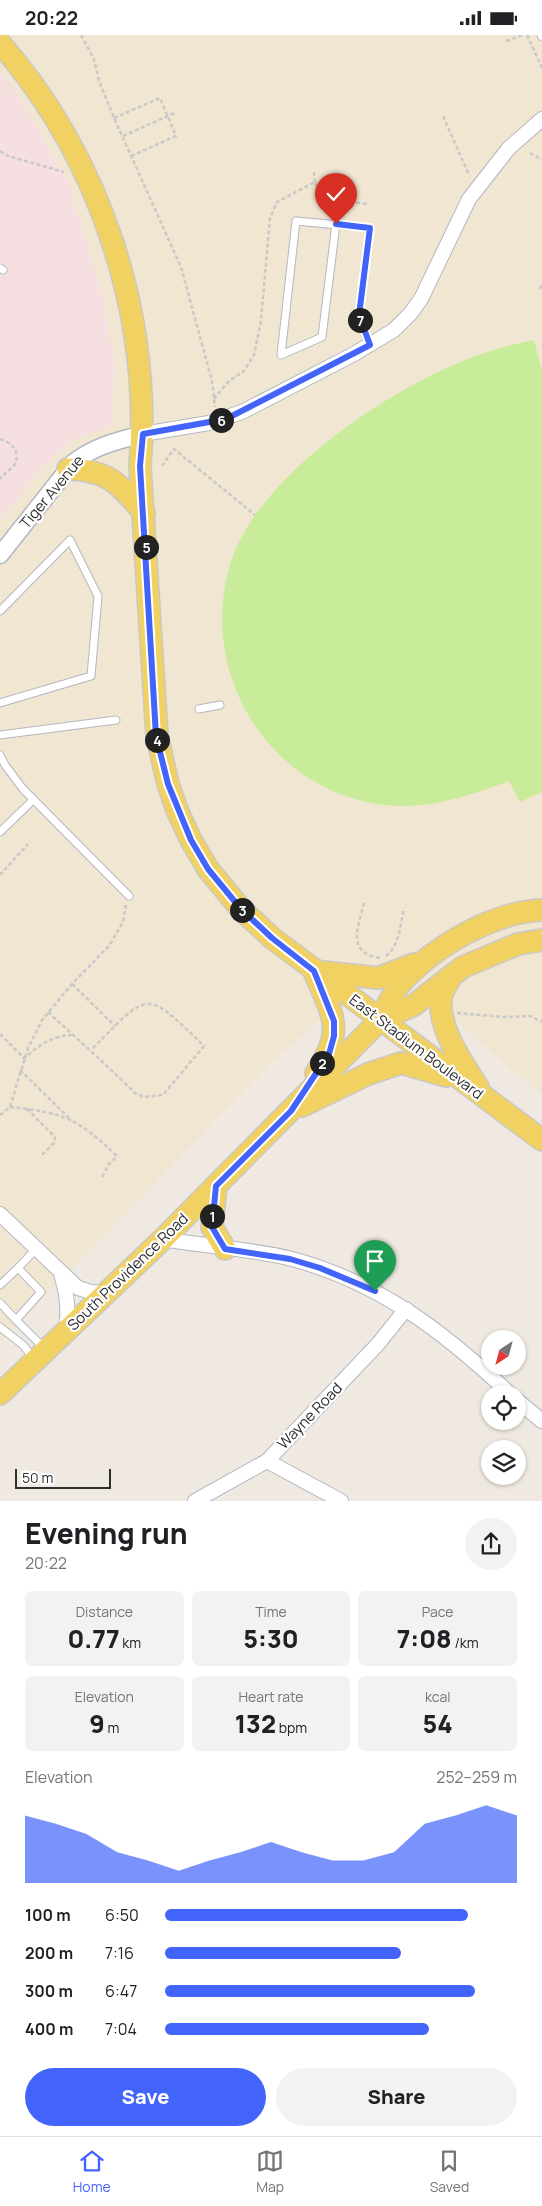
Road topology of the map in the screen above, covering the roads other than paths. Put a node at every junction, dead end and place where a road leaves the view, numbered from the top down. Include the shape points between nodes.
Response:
1 (0, 43) edge
2 (542, 119) edge
3 (336, 224) junction
4 (370, 345) junction
5 (143, 434) junction
6 (68, 469) junction
7 (144, 513) junction
8 (1, 552) edge
9 (0, 611) edge
10 (0, 703) edge
11 (220, 705) dead end
12 (199, 709) dead end
13 (116, 719) dead end
14 (0, 735) edge
15 (0, 755) edge
16 (33, 800) junction
17 (0, 832) edge
18 (128, 896) road end
19 (542, 910) edge
20 (542, 940) edge
21 (436, 954) junction
22 (314, 971) junction
23 (453, 974) junction
24 (380, 1020) junction
25 (485, 1098) junction
26 (291, 1111) junction
27 (542, 1140) edge
28 (216, 1186) junction
29 (0, 1214) edge
30 (163, 1239) junction
31 (36, 1249) junction
32 (225, 1249) junction
33 (18, 1268) junction
34 (61, 1273) junction
35 (0, 1285) edge
36 (106, 1293) junction
37 (0, 1303) edge
38 (406, 1309) junction
39 (16, 1320) junction
40 (0, 1327) edge
41 (66, 1331) junction
42 (41, 1355) junction
43 (500, 1385) edge
44 (0, 1394) edge
45 (526, 1408) edge
46 (542, 1421) edge
47 (267, 1461) junction
48 (195, 1501) edge
49 (341, 1501) edge

1 - 5 main road, East Stadium Boulevard via 44,98 65,132 101,208 129,303 139,360
2 - 4 street via 509,148 469,199 421,299 410,314 394,330
3 - 3 lane via 296,221 281,355 322,337
3 - 4 lane via 370,228 359,315
4 - 5 street via 234,416
5 - 6 street, Tiger Avenue via 87,452
5 - 7 main road, East Stadium Boulevard via 140,466
6 - 7 main road via 87,470 110,478
6 - 8 street, Tiger Avenue
7 - 22 main road, East Stadium Boulevard via 156,736 174,801 191,840 223,889 272,938
9 - 10 lane via 70,540 98,596 91,677
11 - 12 lane
13 - 14 lane
15 - 16 lane
16 - 17 lane
16 - 18 lane
19 - 21 main road, South Providence Road via 527,911 476,926
20 - 23 main road, South Providence Road via 518,944 462,967
21 - 22 main road via 378,977
21 - 24 main road, South Providence Road via 399,984
22 - 24 main road, East Stadium Boulevard
22 - 26 main road via 334,1021 334,1036 329,1054
23 - 24 main road, South Providence Road via 414,1005
23 - 25 main road via 441,997 444,1024 462,1062
24 - 25 main road, East Stadium Boulevard
24 - 26 main road, South Providence Road
25 - 26 main road via 438,1073 401,1063 368,1074
25 - 27 main road, East Stadium Boulevard
26 - 28 main road, South Providence Road
28 - 30 main road, South Providence Road
28 - 32 main road via 212,1227
29 - 31 street
30 - 32 street
30 - 36 main road, South Providence Road
31 - 33 lane
31 - 34 street
32 - 38 street via 290,1259 320,1268 375,1291
33 - 35 lane
33 - 39 lane via 42,1292
34 - 36 street via 78,1288
34 - 41 street via 68,1295
36 - 41 main road, South Providence Road
37 - 39 lane
38 - 43 street via 443,1333
38 - 47 street, Wayne Road via 378,1344
39 - 42 lane
40 - 42 lane
41 - 42 main road, South Providence Road
42 - 44 main road, South Providence Road
45 - 46 street
47 - 48 street, Wayne Road
47 - 49 street

